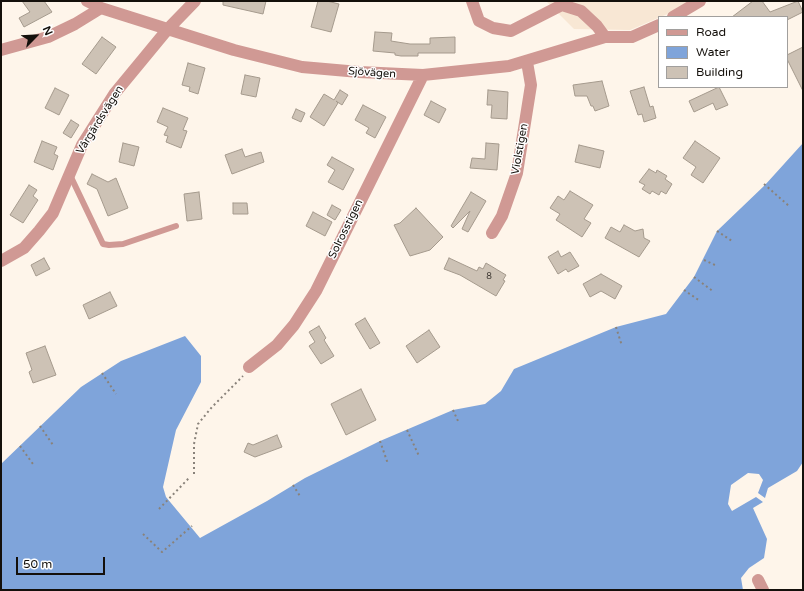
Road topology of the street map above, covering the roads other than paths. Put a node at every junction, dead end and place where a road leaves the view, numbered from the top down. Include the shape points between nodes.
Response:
1 (87, 1) edge
2 (195, 1) edge
3 (472, 1) edge
4 (700, 1) edge
5 (101, 8) junction
6 (675, 16) edge
7 (658, 25) edge
8 (167, 30) junction
9 (605, 37) junction
10 (1, 50) edge
11 (527, 62) junction
12 (423, 76) junction
13 (69, 173) junction
14 (176, 226) dead end
15 (492, 233) dead end
16 (1, 262) edge
17 (249, 367) road end

1 - 5 street, Sjövägen
2 - 8 street, Vårgärdsvägen
3 - 9 street via 479,21 493,28 511,30 562,5 581,11
4 - 6 street
5 - 8 street, Sjövägen
5 - 10 street via 48,37
7 - 9 street, Sjövägen via 632,37
8 - 12 street, Sjövägen via 302,67
8 - 13 street, Vårgärdsvägen via 115,93 82,144
9 - 11 street, Sjövägen
11 - 12 street, Sjövägen
11 - 15 street, Violstigen via 531,85 517,173 502,216
12 - 17 street, Solrosstigen via 316,291 277,346
13 - 14 lane via 103,244 123,244
13 - 16 street, Vårgärdsvägen via 52,213 39,232 24,248

